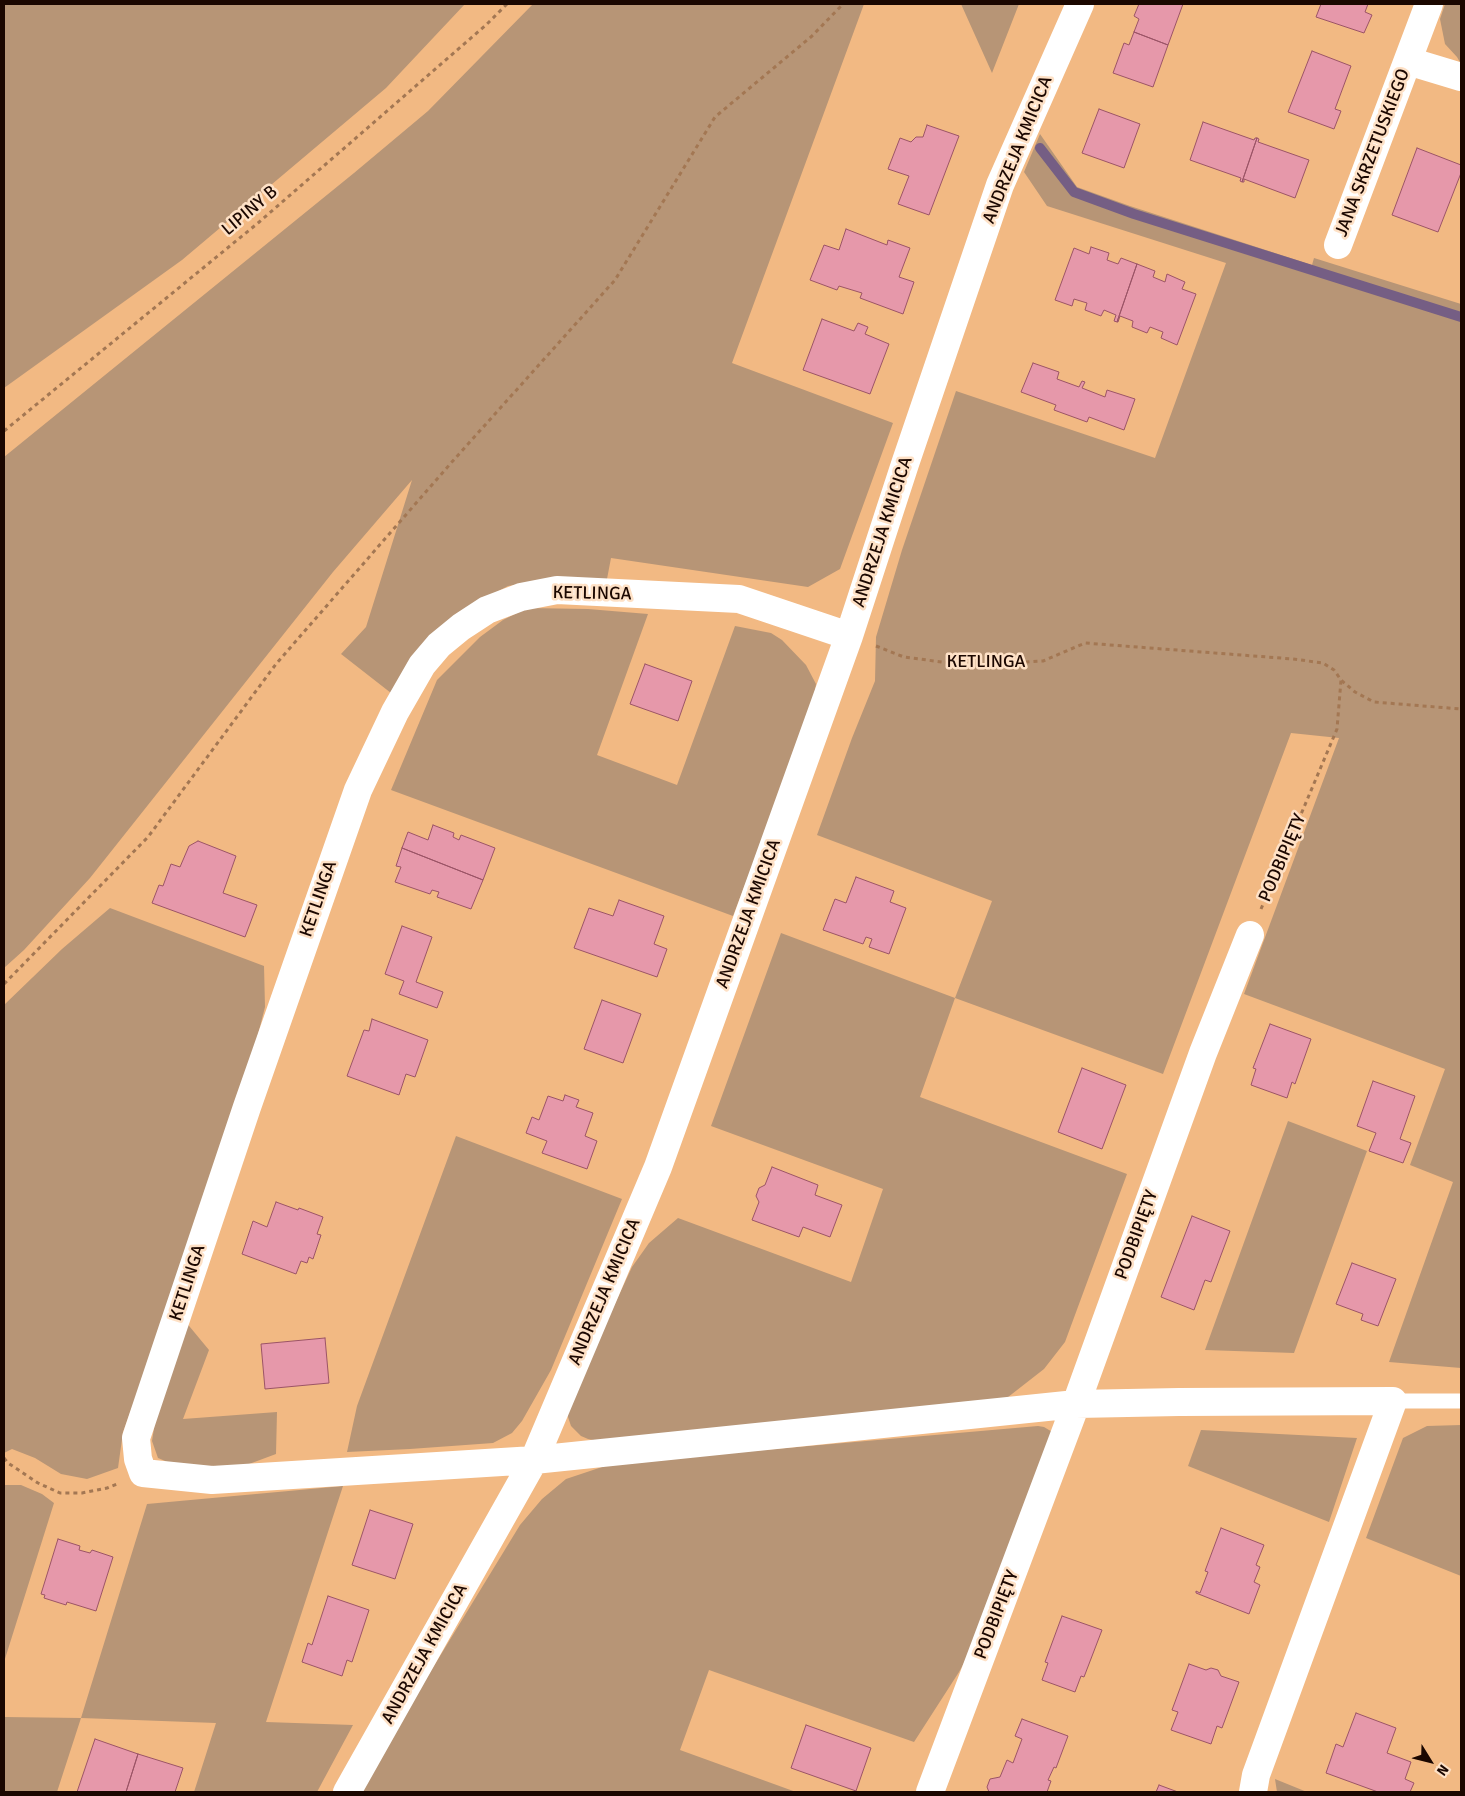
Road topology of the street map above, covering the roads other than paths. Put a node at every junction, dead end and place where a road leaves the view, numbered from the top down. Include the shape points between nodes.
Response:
1 (1080, 4) edge
2 (1429, 4) edge
3 (1408, 61) junction
4 (1461, 77) edge
5 (1338, 245) dead end
6 (849, 636) junction
7 (1250, 935) road end
8 (1393, 1401) junction
9 (1461, 1401) edge
10 (1076, 1404) junction
11 (534, 1460) junction
12 (346, 1792) edge
13 (930, 1792) edge
14 (1253, 1792) edge

1 - 6 street, ANDRZEJA KMICICA via 1000,185
2 - 3 street, JANA SKRZETUSKIEGO
3 - 4 street, JANA SKRZETUSKIEGO
3 - 5 street, JANA SKRZETUSKIEGO
6 - 11 street, ANDRZEJA KMICICA via 658,1167
6 - 11 street, KETLINGA via 739,600 557,590 521,597 487,610 461,627 422,665 394,712 358,790 136,1438 138,1459 143,1473 212,1480
7 - 10 street, PODBIPIĘTY via 1203,1053
8 - 9 lane
8 - 10 street
8 - 14 street via 1256,1775
10 - 11 street
10 - 13 street, PODBIPIĘTY
11 - 12 street, ANDRZEJA KMICICA

